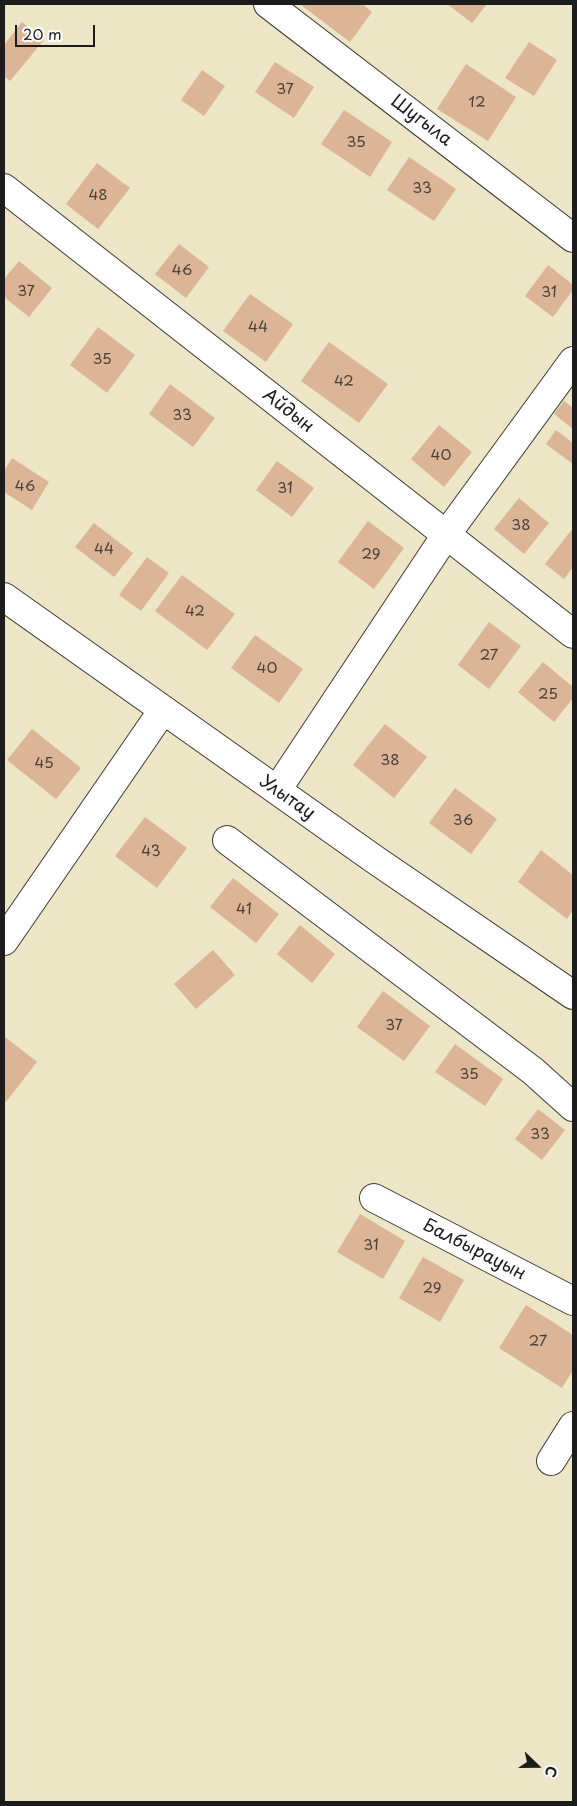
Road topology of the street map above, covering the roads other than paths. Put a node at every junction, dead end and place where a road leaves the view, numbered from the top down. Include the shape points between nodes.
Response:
1 (268, 4) edge
2 (4, 188) edge
3 (573, 238) edge
4 (573, 361) edge
5 (446, 535) junction
6 (4, 596) edge
7 (573, 634) edge
8 (163, 710) junction
9 (277, 790) junction
10 (227, 840) dead end
11 (4, 941) edge
12 (573, 995) edge
13 (573, 1107) edge
14 (374, 1198) dead end
15 (573, 1301) edge
16 (573, 1426) edge
17 (551, 1461) dead end

1 - 3 street, Шугыла
2 - 5 street, Айдын
4 - 5 street
5 - 7 street, Айдын
5 - 9 street
6 - 8 street, Улытау
8 - 9 street, Улытау
8 - 11 street
9 - 12 street, Улытау
10 - 13 street via 525,1065
14 - 15 street, Балбырауын
16 - 17 street

